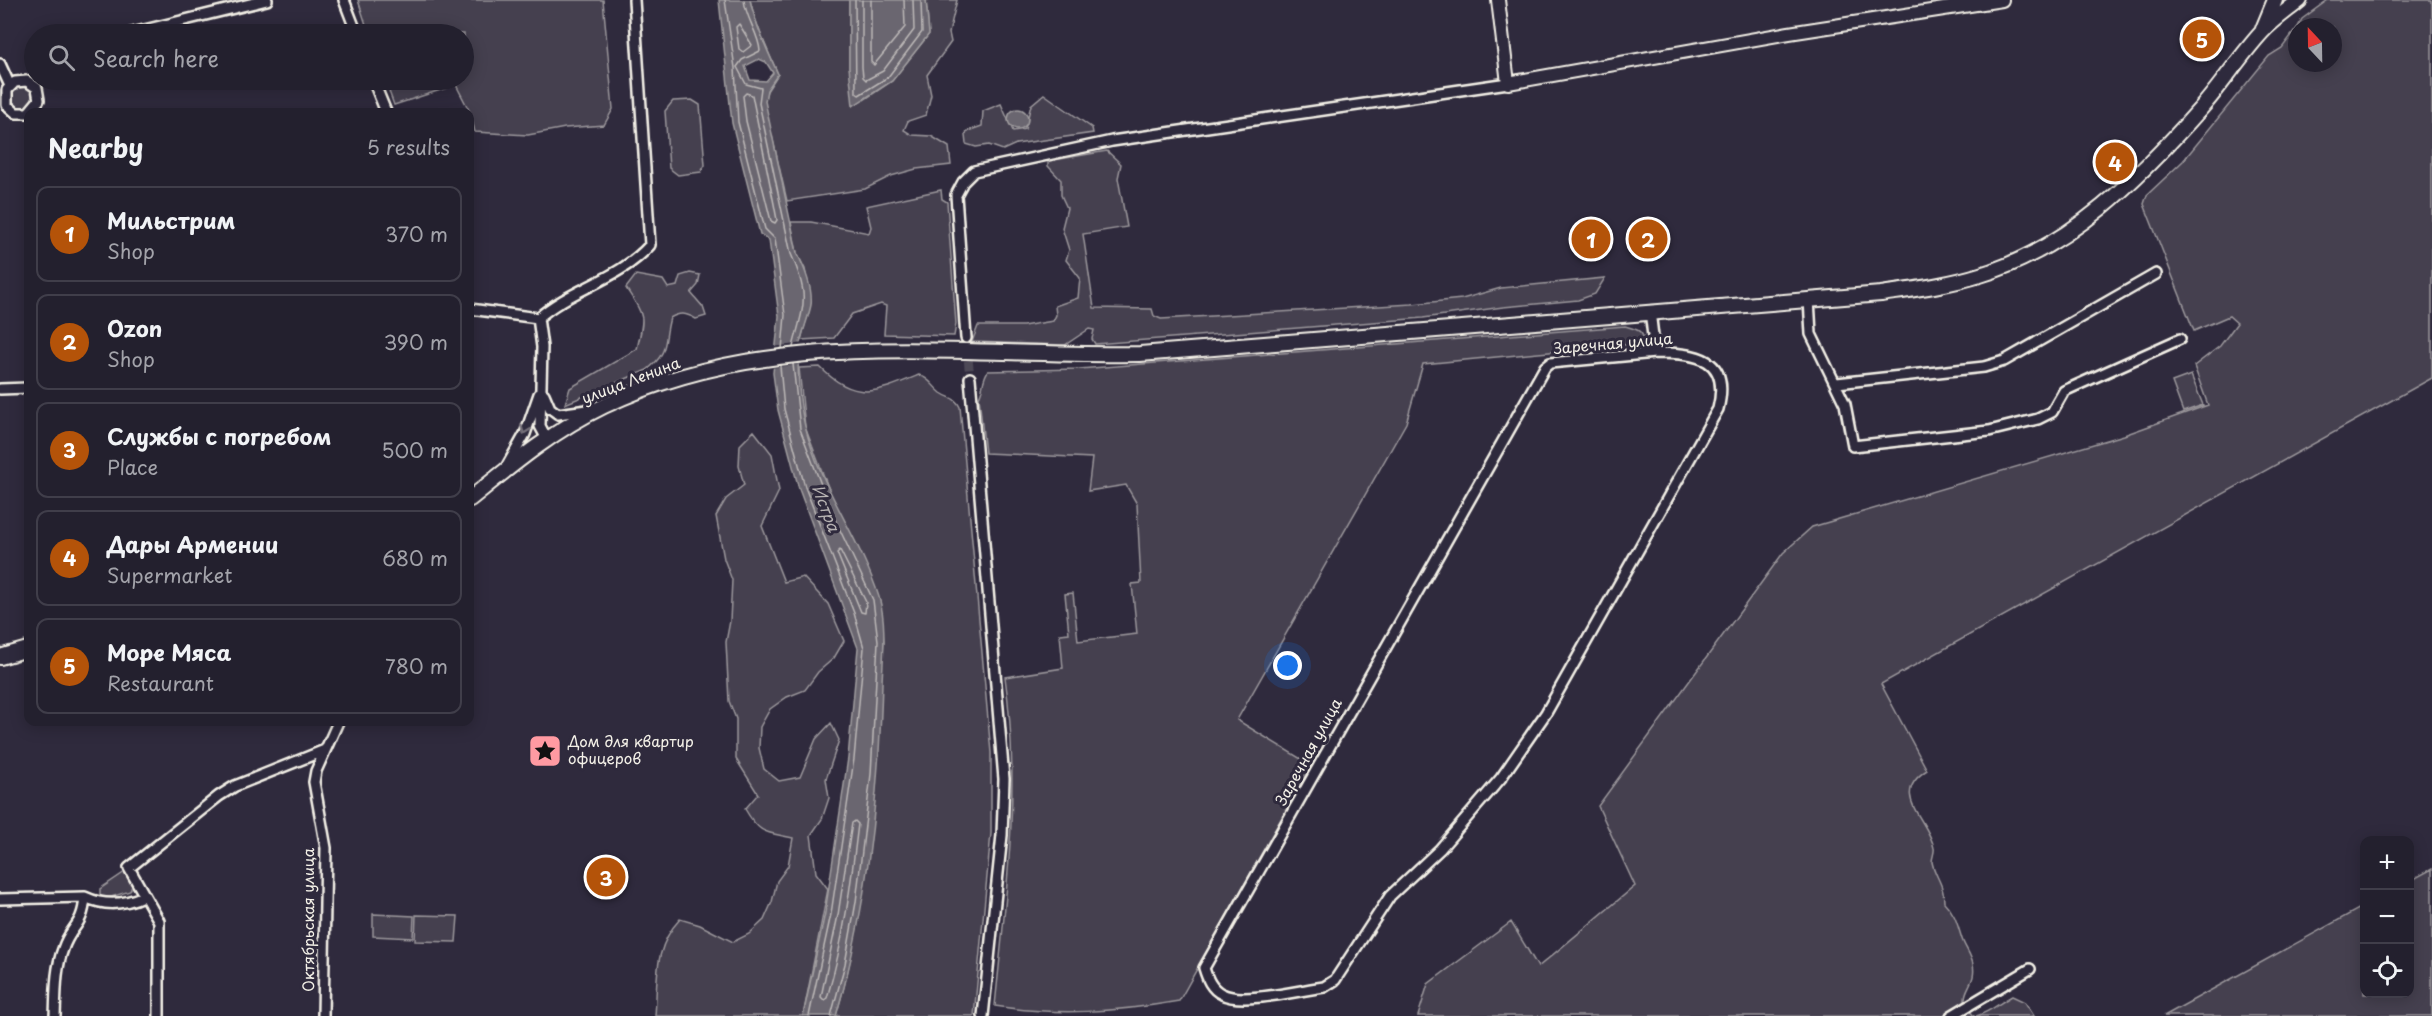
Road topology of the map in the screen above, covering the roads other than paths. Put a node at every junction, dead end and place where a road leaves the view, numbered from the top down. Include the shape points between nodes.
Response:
1 (267, 0) edge
2 (344, 0) edge
3 (634, 0) edge
4 (1498, 0) edge
5 (2002, 0) edge
6 (2300, 0) edge
7 (2274, 3) edge
8 (169, 24) edge
9 (353, 24) edge
10 (2263, 31) junction
11 (0, 64) edge
12 (24, 80) edge
13 (1508, 83) junction
14 (10, 86) junction
15 (37, 90) edge
16 (378, 90) edge
17 (3, 106) edge
18 (32, 108) edge
19 (384, 108) edge
20 (24, 113) edge
21 (2156, 274) dead end
22 (1809, 299) junction
23 (474, 310) edge
24 (1650, 311) junction
25 (538, 318) junction
26 (966, 338) tunnel mouth
27 (2180, 339) dead end
28 (1655, 353) junction
29 (970, 378) tunnel mouth
30 (1837, 383) junction
31 (542, 386) junction
32 (24, 388) edge
33 (0, 389) edge
34 (606, 405) junction
35 (547, 439) junction
36 (503, 472) junction
37 (474, 496) edge
38 (24, 650) edge
39 (0, 657) edge
40 (336, 726) edge
41 (325, 750) junction
42 (143, 896) junction
43 (85, 897) junction
44 (0, 899) edge
45 (2030, 969) dead end
46 (54, 1016) edge
47 (159, 1016) edge
48 (323, 1016) edge
49 (983, 1016) edge
50 (1951, 1016) edge

1 - 8 street
2 - 9 street
3 - 25 street via 650,245 621,271 554,304
4 - 13 street
5 - 13 street
6 - 10 main road
7 - 10 main road
10 - 22 main road, улица Ленина via 2172,140 2131,181 2056,241 2014,263 1944,285
11 - 14 street
12 - 14 street
13 - 26 street via 1112,141 974,171 956,195
14 - 17 street
15 - 18 street via 39,100
16 - 19 street
17 - 20 street
21 - 30 street via 2004,361 1984,367
22 - 24 main road, улица Ленина
22 - 30 street via 1814,342
23 - 25 street
24 - 28 street
24 - 34 main road, улица Ленина via 1140,354 801,354 683,377
25 - 31 street
27 - 30 street via 2064,391 2052,412 1989,431 1853,446
28 - 28 street, Заречная улица via 1550,363 1545,367 1204,968 1208,981 1221,994 1238,998 1324,987 1335,980 1390,896 1440,849 1501,778 1546,713 1718,409 1722,395 1719,376 1710,361 1688,353
29 - 49 street via 1004,779
31 - 34 street via 550,408 558,414
31 - 35 street via 540,426
31 -> 36 street via 525,434
32 - 33 street
34 - 35 main road, улица Ленина
35 - 36 main road, улица Ленина
36 - 37 main road, улица Ленина
38 - 39 main road
40 - 41 street, Октябрьская улица
41 - 42 street via 219,796 129,868
41 - 48 street, Октябрьская улица via 316,771 314,790 326,848
42 - 43 street via 115,904
42 - 47 street via 161,929
43 - 44 street
43 - 46 street via 84,915 70,935 59,963
45 - 50 street

